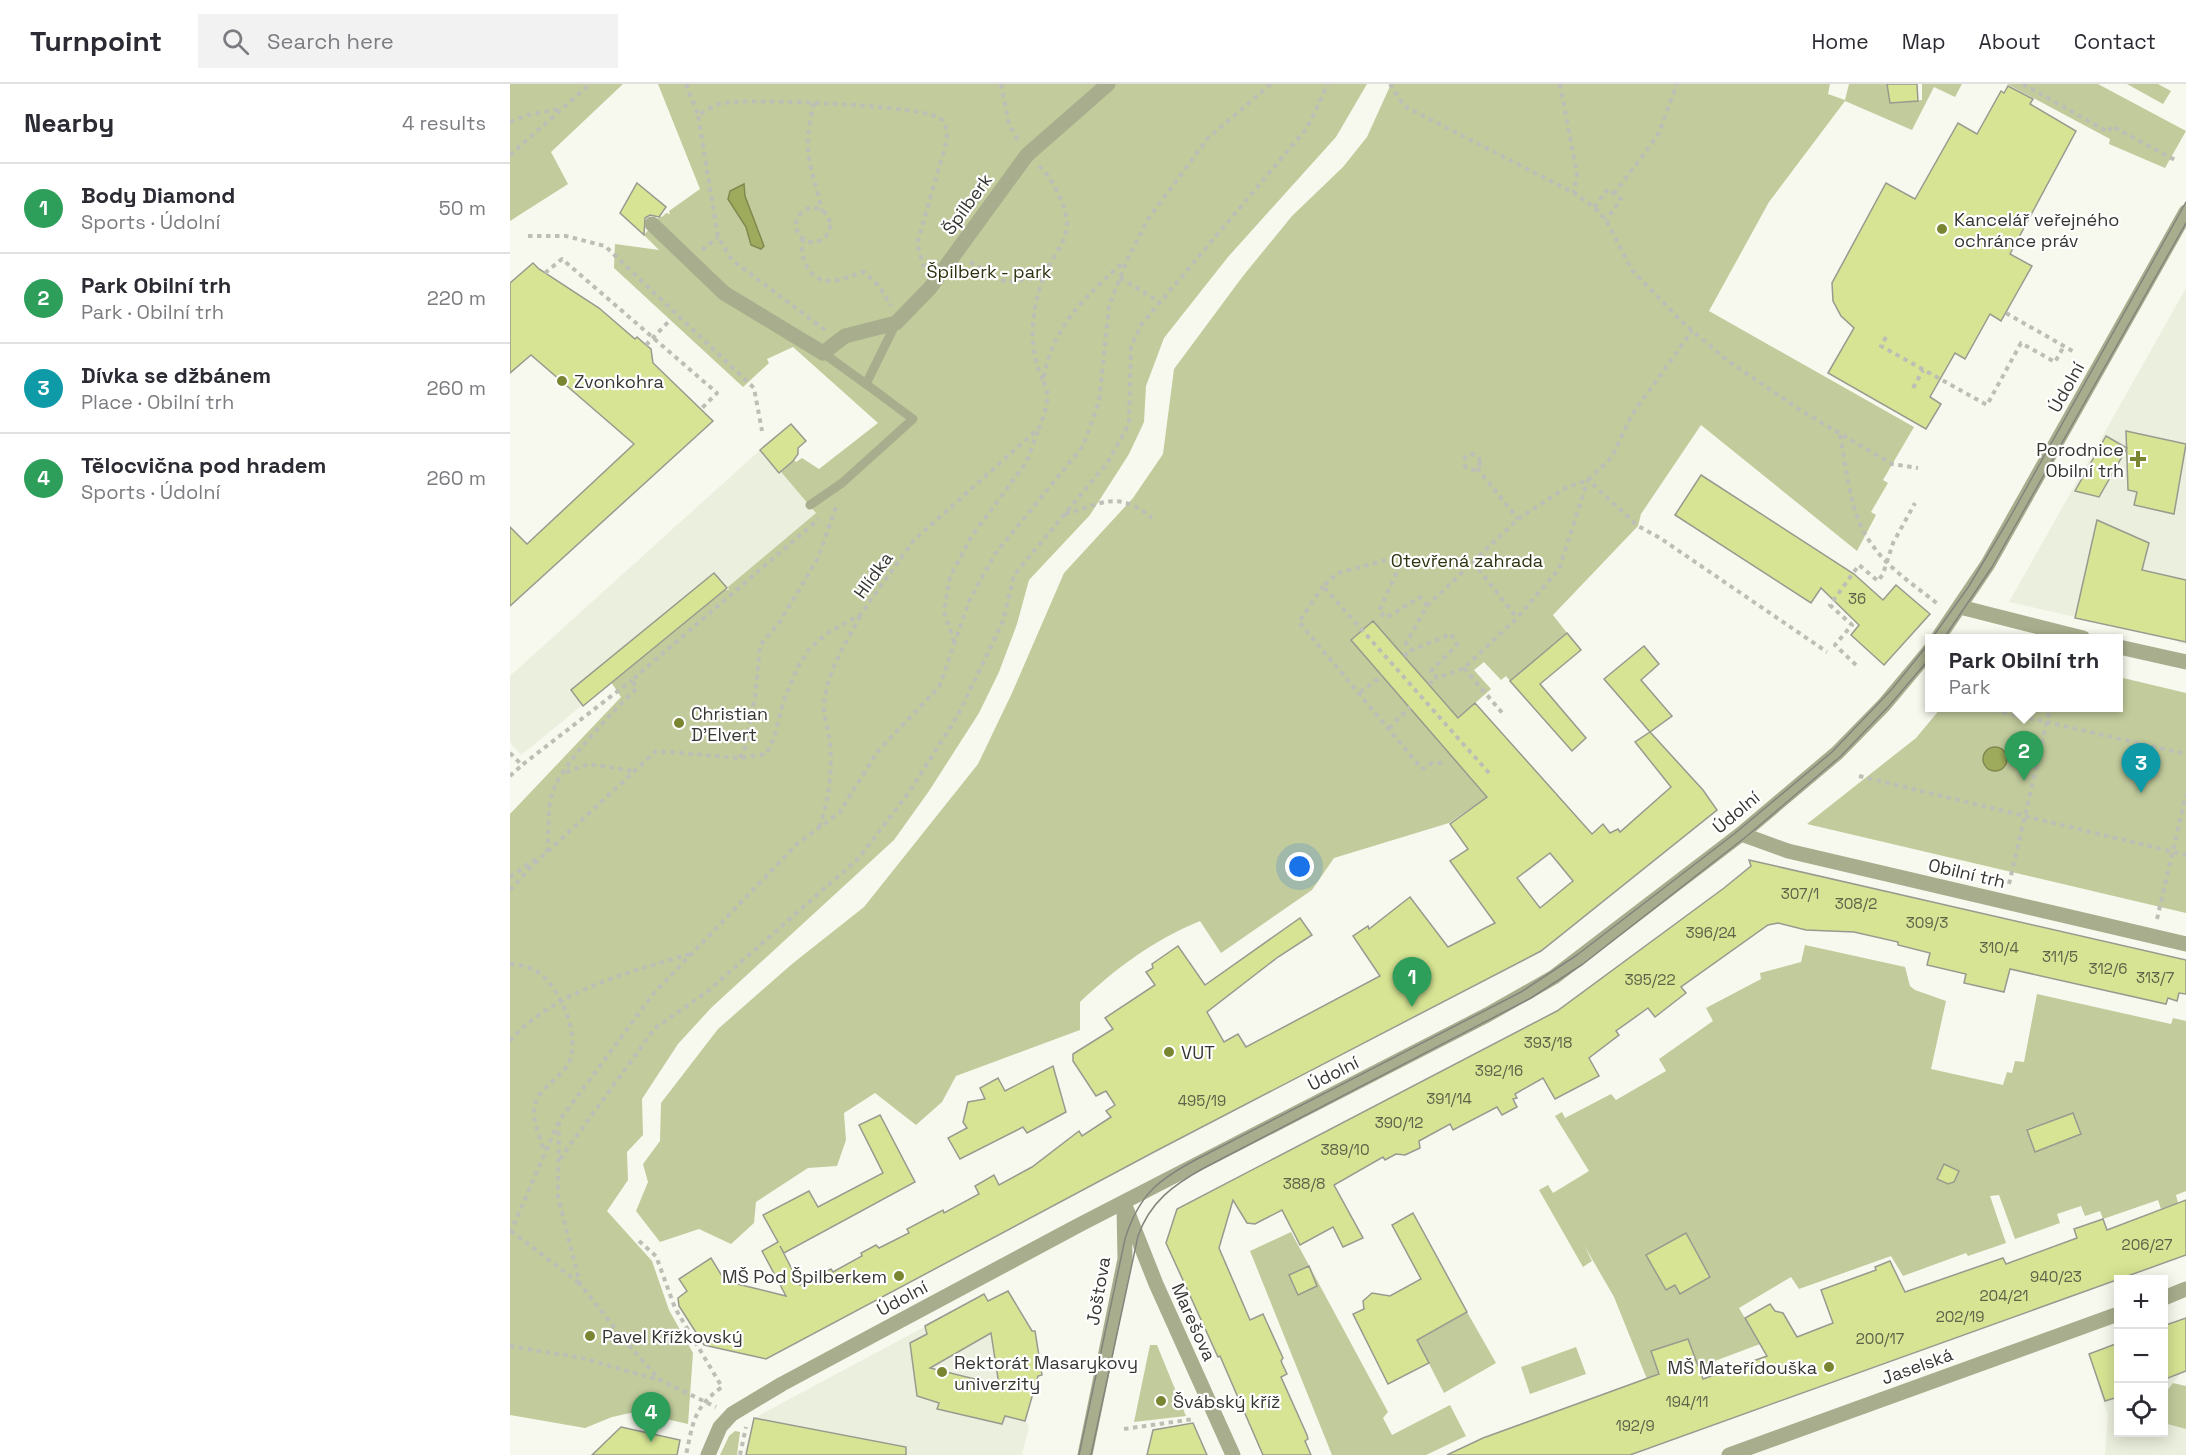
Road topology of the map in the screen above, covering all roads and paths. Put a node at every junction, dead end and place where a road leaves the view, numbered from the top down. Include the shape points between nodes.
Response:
1 (590, 84) edge
2 (686, 84) edge
3 (1001, 84) edge
4 (1108, 84) edge
5 (1271, 84) edge
6 (1328, 84) edge
7 (1390, 84) edge
8 (1560, 84) edge
9 (1677, 84) edge
10 (2023, 84) edge
11 (814, 103) junction
12 (560, 108) junction
13 (698, 115) junction
14 (510, 122) edge
15 (510, 155) edge
16 (1027, 155) junction
17 (2175, 159) dead end
18 (1574, 193) junction
19 (1614, 194) junction
20 (1594, 207) junction
21 (822, 211) junction
22 (2186, 212) edge
23 (1606, 220) junction
24 (652, 224) dead end
25 (528, 236) dead end
26 (803, 238) junction
27 (956, 252) junction
28 (1127, 260) junction
29 (545, 273) dead end
30 (1044, 277) junction
31 (1120, 278) junction
32 (930, 288) junction
33 (1160, 302) junction
34 (2006, 313) dead end
35 (675, 314) junction
36 (896, 323) junction
37 (1692, 331) junction
38 (1886, 337) dead end
39 (838, 341) junction
40 (646, 345) dead end
41 (2064, 346) junction
42 (823, 353) junction
43 (2076, 353) dead end
44 (1923, 370) junction
45 (1043, 380) junction
46 (866, 384) junction
47 (1913, 388) dead end
48 (700, 410) dead end
49 (1039, 428) junction
50 (762, 431) dead end
51 (1840, 434) junction
52 (1477, 468) junction
53 (1918, 468) dead end
54 (1588, 480) junction
55 (842, 483) junction
56 (838, 503) junction
57 (1915, 503) dead end
58 (810, 505) dead end
59 (829, 511) dead end
60 (1065, 514) junction
61 (1152, 518) dead end
62 (820, 519) dead end
63 (1518, 519) junction
64 (1473, 562) junction
65 (1887, 563) junction
66 (1323, 586) junction
67 (1427, 606) junction
68 (1957, 612) junction
69 (860, 615) junction
70 (1516, 618) junction
71 (1942, 634) edge
72 (2060, 634) edge
73 (954, 642) junction
74 (2123, 648) edge
75 (1412, 650) junction
76 (1827, 652) dead end
77 (1925, 655) edge
78 (1404, 656) dead end
79 (2186, 662) edge
80 (1856, 665) dead end
81 (1464, 668) junction
82 (1382, 676) dead end
83 (1437, 678) junction
84 (632, 680) junction
85 (1429, 684) dead end
86 (1360, 692) junction
87 (1410, 707) dead end
88 (2002, 712) edge
89 (2049, 712) edge
90 (1504, 715) dead end
91 (2046, 722) junction
92 (1389, 728) junction
93 (510, 753) edge
94 (2186, 754) edge
95 (739, 758) junction
96 (1444, 763) dead end
97 (522, 765) junction
98 (633, 771) junction
99 (565, 772) junction
100 (1490, 773) dead end
101 (510, 776) edge
102 (1859, 776) dead end
103 (2186, 794) edge
104 (2025, 817) junction
105 (818, 829) junction
106 (1741, 834) junction
107 (548, 851) junction
108 (2173, 852) junction
109 (2186, 855) edge
110 (510, 877) edge
111 (510, 891) edge
112 (2005, 902) junction
113 (2153, 936) junction
114 (2186, 944) edge
115 (693, 953) junction
116 (510, 964) edge
117 (561, 1002) junction
118 (510, 1041) edge
119 (559, 1121) junction
120 (544, 1152) junction
121 (560, 1159) junction
122 (1124, 1203) junction
123 (510, 1232) edge
124 (639, 1241) dead end
125 (580, 1284) junction
126 (2186, 1289) edge
127 (2168, 1296) edge
128 (2114, 1315) edge
129 (510, 1346) edge
130 (660, 1380) junction
131 (703, 1401) junction
132 (732, 1414) junction
133 (1194, 1419) dead end
134 (1124, 1429) dead end
135 (686, 1455) edge
136 (708, 1455) edge
137 (1085, 1455) edge
138 (1233, 1455) edge
139 (1729, 1455) edge

1 - 12 path
2 - 13 path
3 - 16 path via 1009,124
4 - 16 street, Špilberk
5 - 28 path via 1208,138 1148,219
6 - 33 path via 1307,128
7 - 18 path via 1404,106
8 - 18 path via 1577,174
9 - 19 path via 1658,135
10 - 17 path via 2108,132 2112,126
11 - 13 path via 722,103
11 - 21 path via 806,148
11 - 32 path via 904,108 941,119 947,129 947,140 917,244
12 - 14 path
12 - 15 path
13 - 39 path via 718,237 732,260
16 - 27 street, Špilberk
16 - 30 path via 1046,172 1064,208 1067,225
18 - 20 path
19 - 20 path via 1608,189
19 - 23 path via 1621,199
20 - 23 path
21 - 26 path via 811,208 798,218 797,229
21 - 26 path via 830,224 827,234 818,241
22 - 68 street, Údolní
23 - 37 path via 1632,270
24 - 42 street via 724,293
25 - 35 path via 566,236 605,246
26 - 36 path via 800,249 804,265 830,281 864,273 879,286
27 - 30 path via 1006,282
27 - 32 street, Špilberk
28 - 31 path
28 - 45 path via 1086,297 1057,334
29 - 48 path via 562,259 717,393
30 - 45 path via 1033,328 1035,365
31 - 33 path
31 - 73 path via 1109,306 1099,402 1083,446 995,554 970,599
32 - 36 street, Špilberk
33 - 60 path via 1141,325 1131,347 1129,424 1108,462
34 - 41 path
35 - 40 path, bridge
35 - 50 path via 754,388
36 - 39 street
36 - 46 lane
37 - 51 path via 1728,361
37 - 54 path via 1631,416 1612,457
38 - 44 path via 1881,346
39 - 42 street
41 - 43 path
41 - 44 path via 2055,362 2021,343 1987,405
42 - 46 lane
44 - 47 path
45 - 49 path via 1046,409
46 - 55 lane via 913,419
49 - 69 path, Hlídka via 914,540
49 - 73 path via 1026,463 971,537 950,577 944,612
51 - 53 path via 1892,464
51 - 65 path via 1857,514 1871,545
52 - 52 path via 1478,458 1467,457 1466,468
52 - 63 path
54 - 63 path via 1567,487
54 - 70 path via 1559,569
54 - 76 path via 1638,526
55 - 56 path
55 - 58 lane
56 - 59 path
56 - 95 path via 818,558 779,623 760,645 751,719 744,753
57 - 65 path via 1893,543
60 - 61 path via 1114,499 1137,506
60 - 121 path via 1014,575 1003,621 958,715 910,791 859,858 708,991 656,1028
62 - 84 path
63 - 64 path
64 - 67 path
64 - 70 path
65 - 68 path
65 - 80 path via 1878,580 1859,565 1830,605 1852,625 1835,645
66 - 67 path via 1338,573 1390,559 1399,567 1379,611 1386,618 1420,597
66 - 86 path via 1299,622
66 - 100 path
67 - 75 path via 1406,643
68 - 71 street, Údolní
68 - 72 street
69 - 95 path, Hlídka via 810,648 797,668 766,754
69 - 105 path via 829,678 824,706 830,771 826,809
70 - 81 path
73 - 105 path via 939,687 878,751 839,813
74 - 79 street
75 - 78 path
75 - 83 path via 1451,634 1457,645 1431,671
77 - 106 street, Údolní via 1848,743
81 - 83 path
81 - 90 path
82 - 86 path
83 - 85 path
84 - 97 path
84 - 99 path via 637,688
86 - 92 path
87 - 92 path
88 - 91 path
89 - 91 path
91 - 94 path
91 - 104 path
92 - 96 path via 1422,769 1432,763
93 - 97 path
95 - 98 path, Hlídka via 656,751
97 - 101 path
98 - 99 path via 589,764
98 - 107 path, Hlídka
99 - 107 path via 554,788
102 - 104 path
103 - 108 path
104 - 108 path
104 - 112 path
105 - 115 path via 797,844
106 - 112 street, Obilní trh via 1788,851
106 - 122 street, Údolní via 1605,941 1539,987
107 - 110 path
107 - 111 path, Hlídka
108 - 109 path
108 - 113 path
112 - 113 street, Obilní trh
113 - 114 street, Obilní trh
115 - 117 path via 629,971
115 - 119 path via 654,993
116 - 117 path via 525,966 544,976
117 - 118 path via 524,1025
117 - 120 path via 573,1034 568,1063 544,1087 534,1110
119 - 120 path
119 - 121 path
120 - 123 path
121 - 125 path via 558,1197
122 - 132 street, Údolní
122 - 137 street, Joštova via 1125,1259
122 - 138 street, Marešova via 1153,1278
123 - 125 path
124 - 131 path via 656,1256 675,1308 722,1388
125 - 130 path
126 - 127 street
128 - 139 street, Jaselská
129 - 130 path via 582,1358
130 - 131 path
131 - 132 path
131 - 135 path via 692,1425
132 - 136 street, Údolní via 720,1428
133 - 134 path

